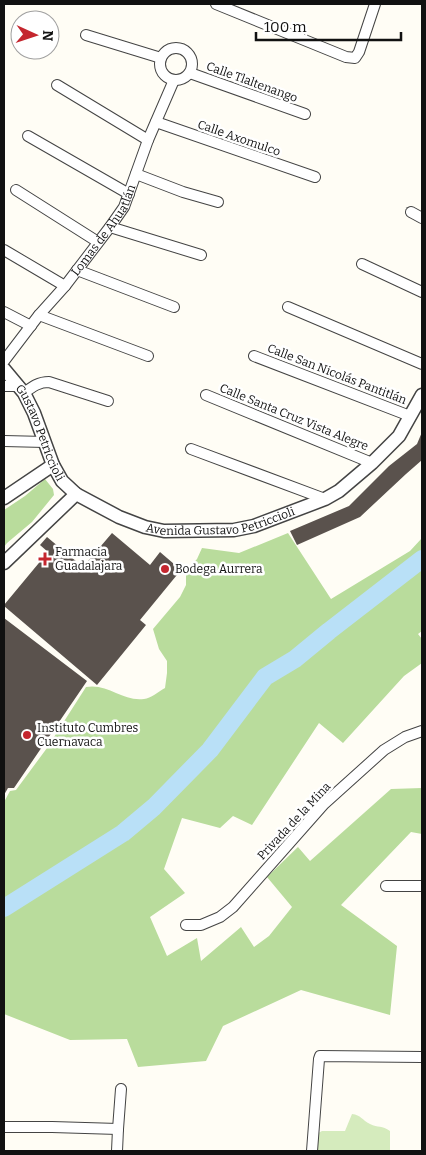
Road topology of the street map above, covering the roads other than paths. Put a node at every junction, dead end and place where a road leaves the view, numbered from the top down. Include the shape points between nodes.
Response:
1 (216, 4) edge
2 (375, 4) edge
3 (86, 36) dead end
4 (161, 58) junction
5 (190, 73) junction
6 (174, 80) junction
7 (57, 85) dead end
8 (305, 114) dead end
9 (156, 122) junction
10 (28, 136) dead end
11 (148, 140) junction
12 (136, 174) junction
13 (315, 177) dead end
14 (16, 190) dead end
15 (129, 194) junction
16 (218, 202) dead end
17 (411, 212) dead end
18 (422, 218) edge
19 (110, 227) junction
20 (98, 242) junction
21 (4, 250) edge
22 (201, 255) dead end
23 (362, 264) dead end
24 (76, 270) junction
25 (65, 286) junction
26 (422, 292) edge
27 (174, 307) dead end
28 (288, 307) dead end
29 (4, 312) edge
30 (39, 315) junction
31 (30, 326) junction
32 (148, 356) dead end
33 (254, 356) dead end
34 (4, 361) edge
35 (422, 364) edge
36 (4, 369) edge
37 (4, 386) edge
38 (21, 390) junction
39 (206, 395) dead end
40 (422, 395) edge
41 (108, 401) dead end
42 (410, 416) junction
43 (4, 441) edge
44 (45, 442) junction
45 (191, 449) dead end
46 (372, 463) junction
47 (53, 465) junction
48 (76, 494) junction
49 (4, 498) edge
50 (325, 499) junction
51 (4, 563) edge
52 (422, 731) edge
53 (386, 886) dead end
54 (422, 886) edge
55 (186, 925) dead end
56 (422, 1056) edge
57 (121, 1089) dead end
58 (4, 1127) edge
59 (118, 1129) junction
60 (118, 1151) edge
61 (312, 1151) edge

1 - 2 street via 355,58
3 - 4 street
4 - 5 street via 174,48 183,50 190,56
4 - 6 street via 160,68 165,76
5 - 6 street via 183,79
5 - 8 street, Calle Tlaltenango
6 - 9 street, Lomas de Ahuatlán
7 - 11 street
9 - 11 street, Lomas de Ahuatlán
9 - 13 street, Calle Axomulco
10 - 15 street
11 - 12 street, Lomas de Ahuatlán
12 - 15 street, Lomas de Ahuatlán
12 - 16 street
14 - 20 street
15 - 19 street, Lomas de Ahuatlán via 124,208
17 - 18 street
19 - 20 street, Lomas de Ahuatlán
19 - 22 street
20 - 24 street, Lomas de Ahuatlán
21 - 25 street
23 - 26 street
24 - 25 street, Lomas de Ahuatlán
24 - 27 street
25 - 30 street, Lomas de Ahuatlán
28 - 35 street
29 - 31 street
30 - 31 street, Lomas de Ahuatlán
30 - 32 street
31 - 34 street, Lomas de Ahuatlán
33 - 42 street, Calle San Nicolás Pantitlán
36 - 38 street, Gustavo Petriccioli
37 - 38 street
38 - 41 street via 49,382
38 - 44 street, Gustavo Petriccioli
39 - 46 street, Calle Santa Cruz Vista Alegre
40 - 42 street, Avenida Gustavo Petriccioli
42 - 46 street, Avenida Gustavo Petriccioli via 399,436
43 - 44 street
44 - 47 street, Gustavo Petriccioli
45 - 50 street
46 - 50 street, Avenida Gustavo Petriccioli
47 - 48 street, Gustavo Petriccioli via 62,481
47 - 49 street
48 - 50 street, Avenida Gustavo Petriccioli via 119,517 164,531 234,530 254,526
48 - 51 street
52 - 55 street, Privada de la Mina via 384,750 324,804 234,906 220,917 201,925
53 - 54 street
56 - 61 street via 320,1056
57 - 59 street
58 - 59 street
59 - 60 street

